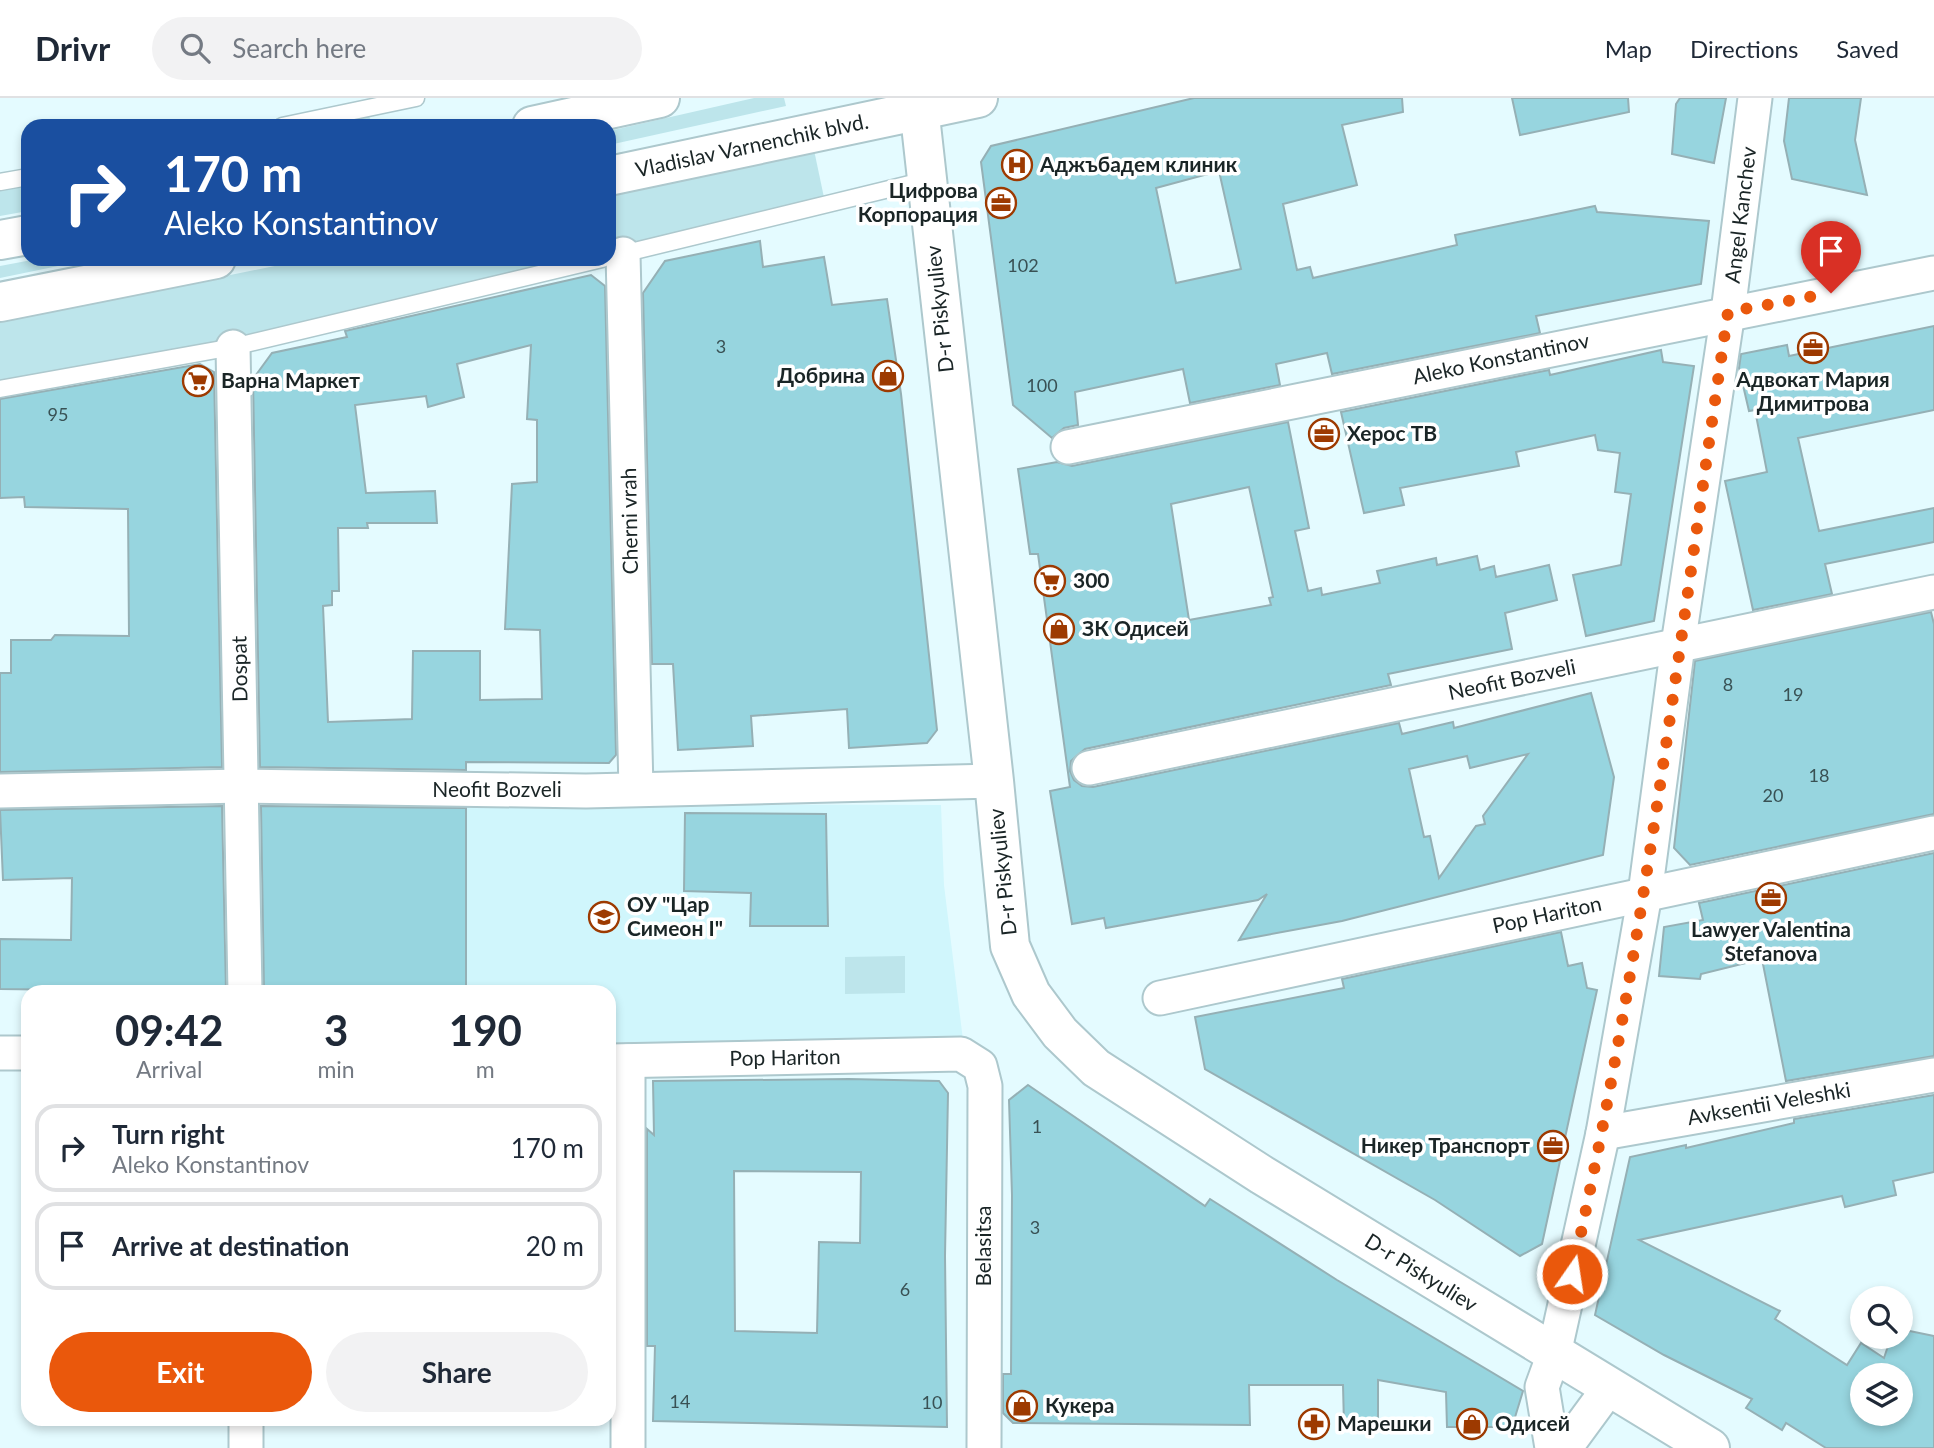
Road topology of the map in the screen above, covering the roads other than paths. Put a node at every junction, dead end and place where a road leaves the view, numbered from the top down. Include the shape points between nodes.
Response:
1 (416, 98) edge
2 (660, 98) edge
3 (978, 98) edge
4 (1755, 98) edge
5 (919, 104) edge
6 (316, 119) edge
7 (564, 119) edge
8 (616, 174) edge
9 (21, 178) edge
10 (927, 180) junction
11 (0, 182) edge
12 (21, 236) edge
13 (0, 240) edge
14 (616, 256) edge
15 (181, 266) edge
16 (573, 266) edge
17 (611, 266) edge
18 (1934, 273) edge
19 (0, 302) edge
20 (1728, 312) junction
21 (233, 347) junction
22 (0, 389) edge
23 (1068, 447) dead end
24 (1934, 592) edge
25 (1678, 645) junction
26 (1089, 768) dead end
27 (994, 781) junction
28 (243, 786) junction
29 (636, 789) junction
30 (0, 791) edge
31 (1934, 833) edge
32 (1645, 894) junction
33 (246, 985) edge
34 (1160, 998) dead end
35 (0, 1053) edge
36 (21, 1054) edge
37 (961, 1054) joint
38 (618, 1061) edge
39 (1934, 1075) edge
40 (1603, 1133) junction
41 (1554, 1354) junction
42 (1609, 1388) junction
43 (246, 1426) edge
44 (246, 1448) edge
45 (628, 1448) edge
46 (984, 1448) edge
47 (1552, 1448) edge
48 (1564, 1448) edge
49 (1710, 1448) edge

1 - 6 lane
2 - 7 street
3 - 5 street, Vladislav Varnenchik blvd.
4 - 20 street, Angel Kanchev
5 - 8 street, Vladislav Varnenchik blvd.
5 - 10 street, D-r Piskyuliev
9 - 11 lane
10 - 14 lane
10 - 27 street, D-r Piskyuliev
12 - 13 street
15 - 19 street
16 - 21 lane
17 - 29 street, Cherni vrah
18 - 20 street, Aleko Konstantinov
20 - 23 street, Aleko Konstantinov
20 - 25 street, Angel Kanchev
21 - 22 lane
21 - 28 street, Dospat
24 - 25 street, Neofit Bozveli
25 - 26 street, Neofit Bozveli
25 - 32 street, Angel Kanchev
27 - 29 street, Neofit Bozveli
27 - 41 street, D-r Piskyuliev via 1010,946 1031,994 1060,1033 1096,1068 1154,1107
28 - 29 street, Neofit Bozveli
28 - 30 street, Neofit Bozveli
28 - 33 street, Dospat
31 - 32 street, Pop Hariton
32 - 34 street, Pop Hariton
32 - 40 street, Angel Kanchev
35 - 36 street
37 - 38 street, Pop Hariton
37 - 46 street, Belasitsa via 980,1066 985,1086
38 - 45 street
39 - 40 street, Avksentii Veleshki
40 - 41 street, Angel Kanchev
41 - 42 street, D-r Piskyuliev
41 - 47 street, Angel Kanchev via 1542,1387
42 - 48 street
42 - 49 street, D-r Piskyuliev
43 - 44 street

